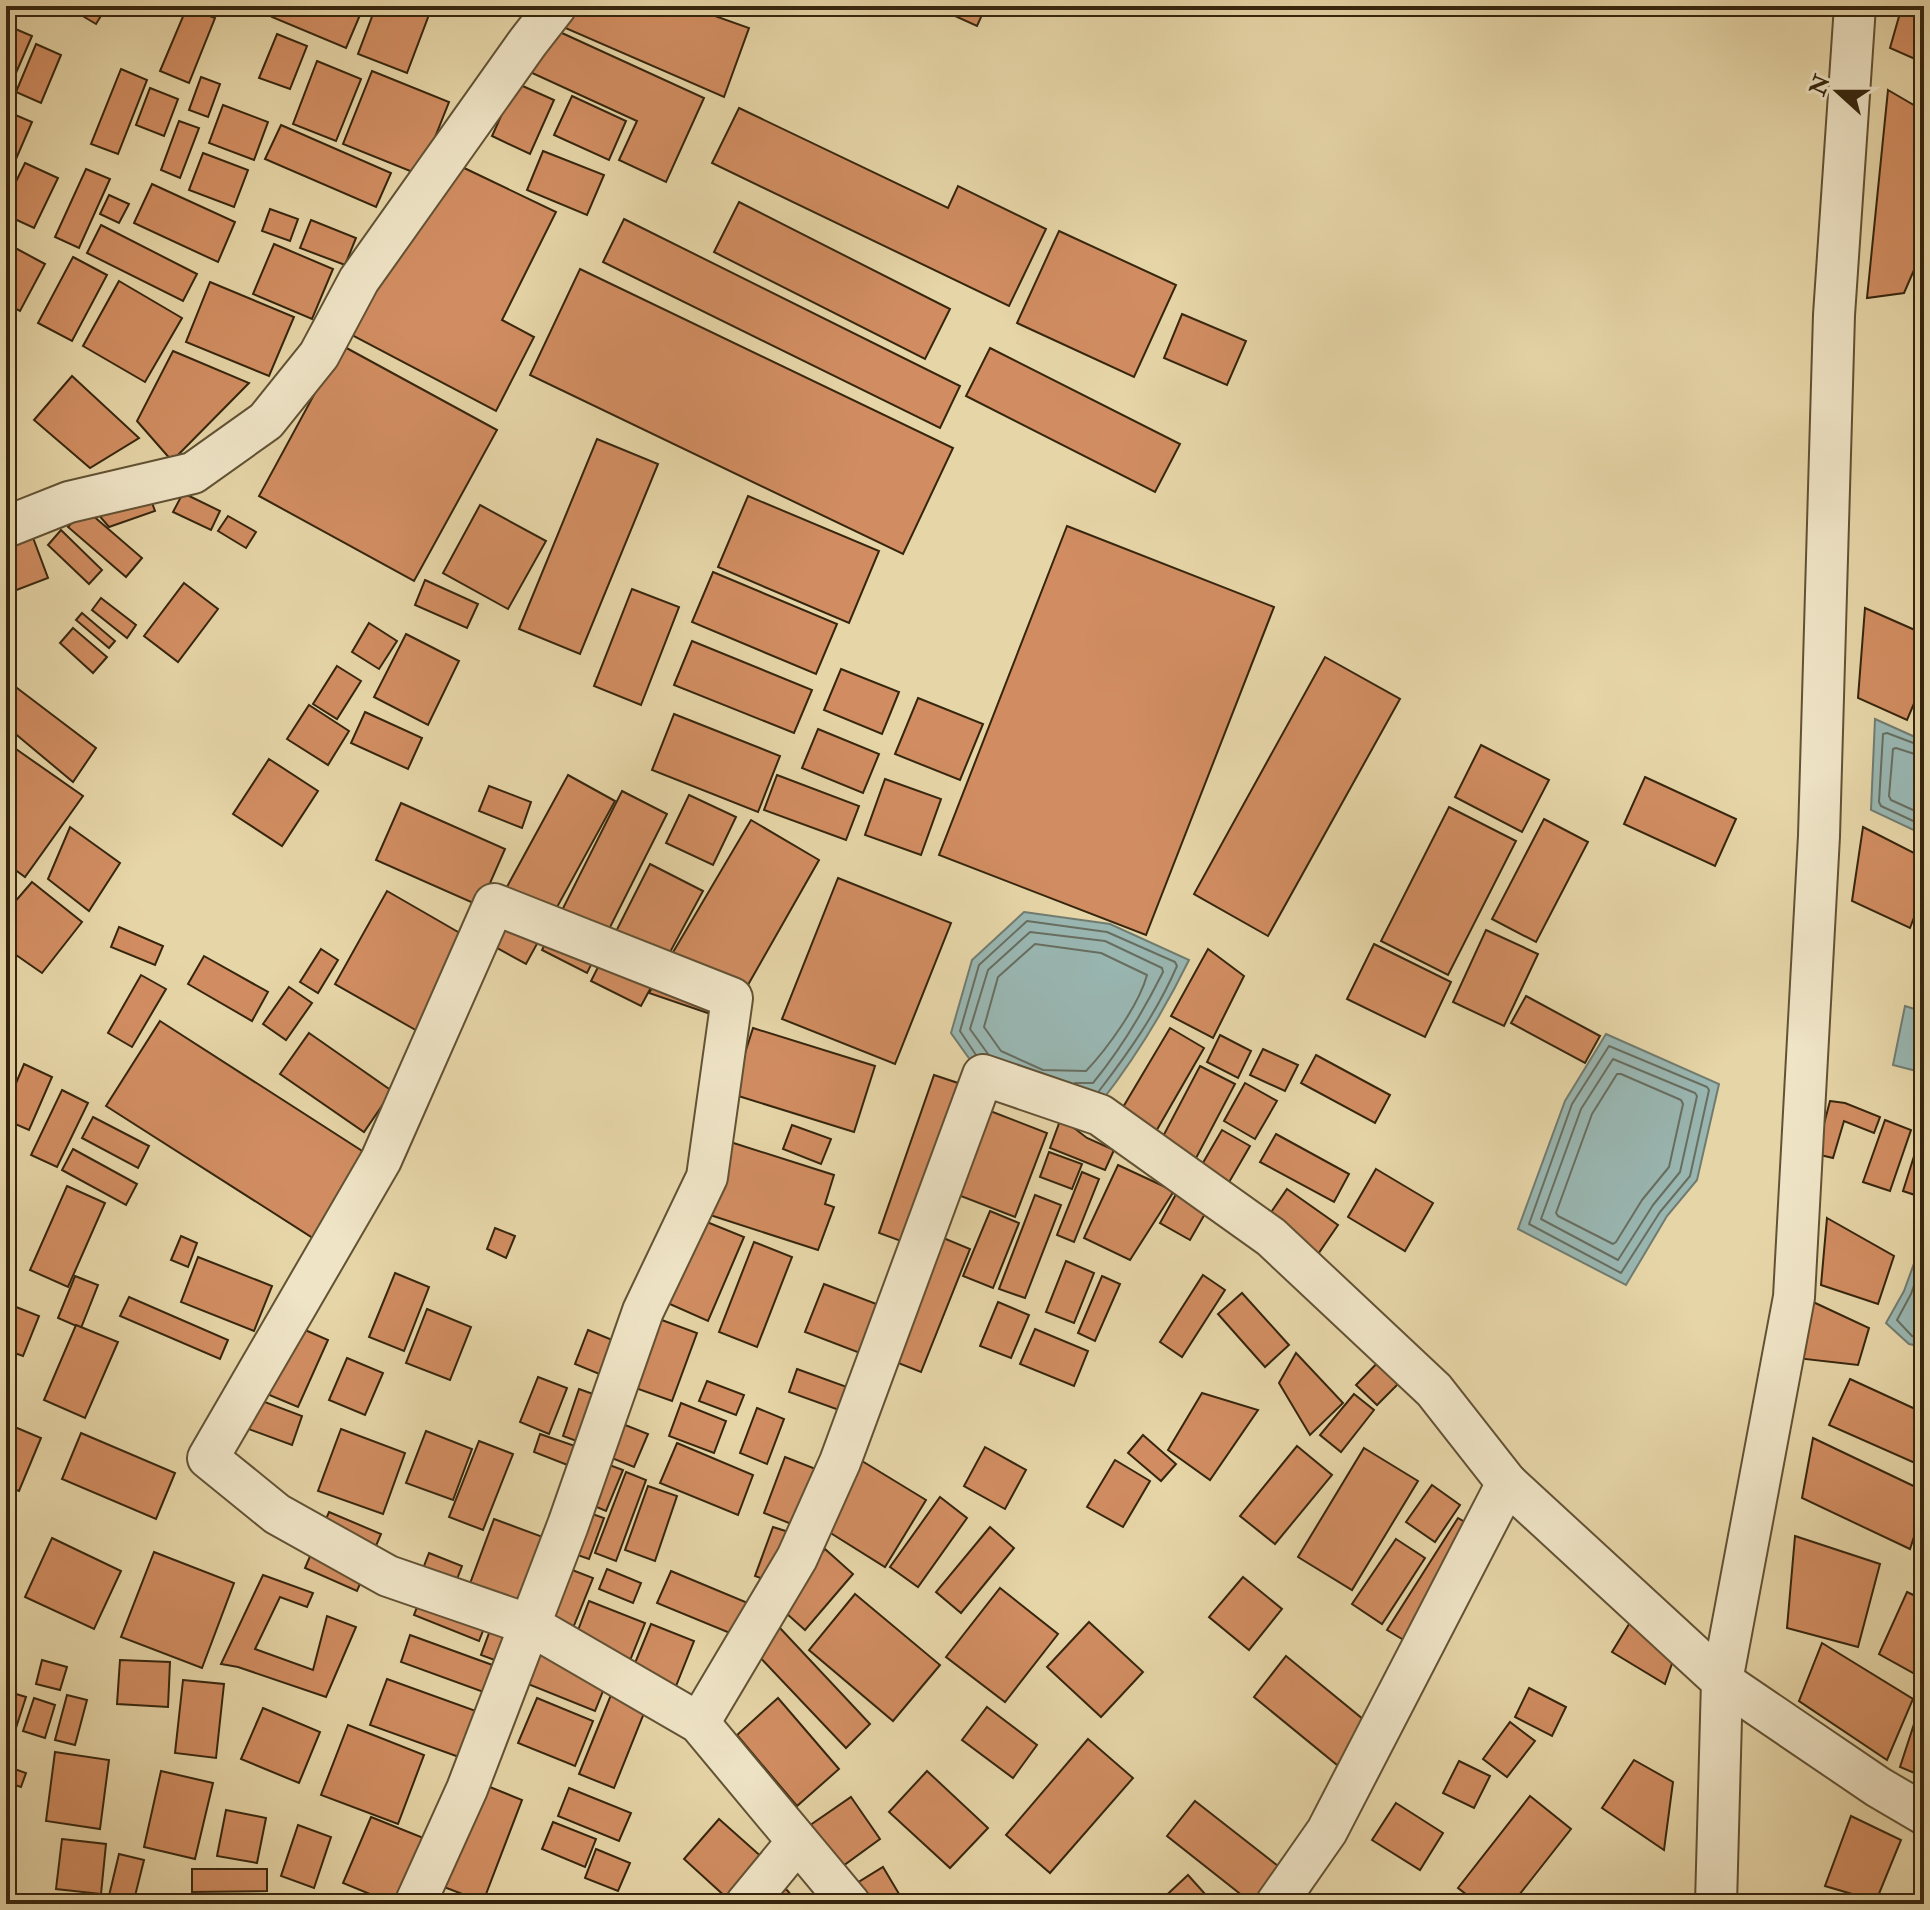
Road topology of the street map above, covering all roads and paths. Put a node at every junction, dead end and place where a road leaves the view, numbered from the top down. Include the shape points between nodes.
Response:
1 (556, 6) edge
2 (1855, 6) edge
3 (6, 527) edge
4 (1507, 1483) junction
5 (530, 1625) junction
6 (1722, 1681) junction
7 (699, 1723) junction
8 (1924, 1814) edge
9 (797, 1842) junction
10 (415, 1904) edge
11 (746, 1904) edge
12 (850, 1904) edge
13 (1276, 1904) edge
14 (1716, 1904) edge

1 - 3 street via 359,280 319,355 266,421 193,473 69,502
2 - 6 street via 1834,315 1819,836 1794,1297
4 - 6 street
4 - 7 street via 1434,1390 1271,1237 1100,1115 983,1075 840,1462 797,1558
4 - 13 street via 1327,1831
5 - 5 street via 388,1576 277,1514 208,1458 381,1160 494,904 732,998 707,1177 643,1311
5 - 7 street
5 - 10 street via 467,1789
6 - 8 street
6 - 14 street
7 - 9 street
9 - 11 street
9 - 12 street

